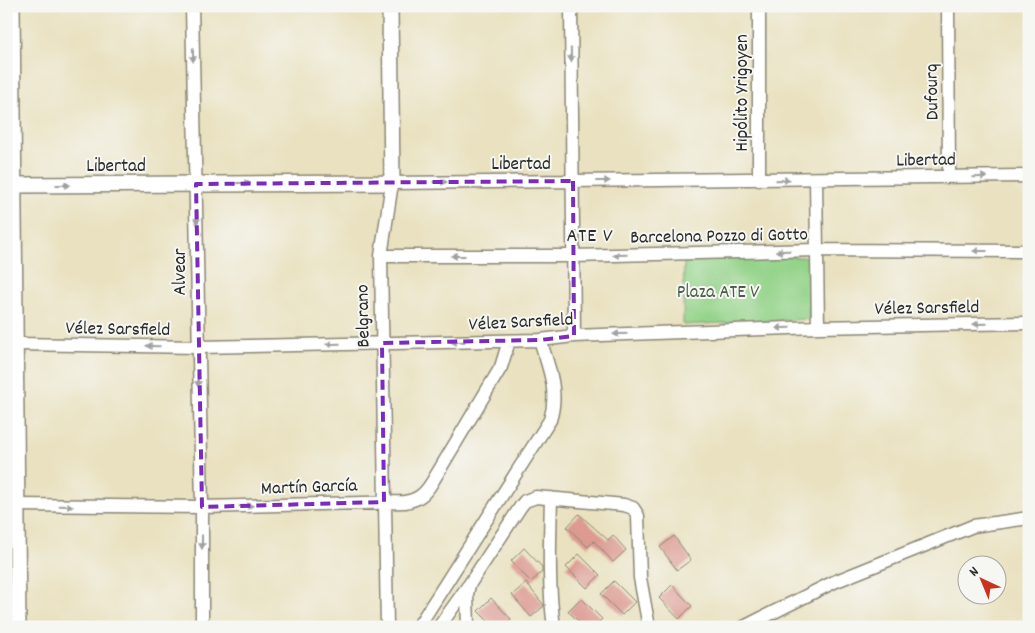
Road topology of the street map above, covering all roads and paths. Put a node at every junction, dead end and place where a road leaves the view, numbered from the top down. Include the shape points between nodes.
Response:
1 (12, 6) edge
2 (192, 6) edge
3 (390, 6) edge
4 (571, 6) edge
5 (759, 6) edge
6 (948, 6) edge
7 (1029, 176) edge
8 (950, 178) junction
9 (816, 179) junction
10 (759, 180) junction
11 (573, 182) junction
12 (392, 183) junction
13 (196, 184) junction
14 (10, 185) edge
15 (817, 250) junction
16 (1029, 251) edge
17 (381, 256) junction
18 (573, 256) junction
19 (1029, 323) edge
20 (818, 327) junction
21 (574, 336) junction
22 (540, 340) junction
23 (509, 341) junction
24 (382, 343) junction
25 (16, 344) junction
26 (198, 346) junction
27 (551, 498) junction
28 (384, 502) junction
29 (17, 505) junction
30 (202, 507) junction
31 (1029, 518) edge
32 (469, 585) junction
33 (18, 627) edge
34 (202, 627) edge
35 (387, 627) edge
36 (418, 627) edge
37 (438, 627) edge
38 (468, 627) edge
39 (554, 627) edge
40 (649, 627) edge
41 (744, 627) edge

1 - 14 main road
2 -> 13 street, Alvear
3 - 12 main road, Belgrano
4 -> 11 street
5 - 10 street, Hipólito Yrigoyen
6 - 8 street, Dufourq
8 -> 7 street, Libertad
8 - 9 street, Libertad
10 -> 9 street, Libertad
9 - 15 street
11 -> 10 street, Libertad
12 -> 11 street, Libertad
11 - 18 street
13 -> 12 main road, Libertad
12 - 17 street, Belgrano
14 -> 13 main road, Libertad
13 -> 26 street, Alvear
14 - 25 main road
16 -> 15 street, Barcelona Pozzo di Gotto
15 -> 18 street, Barcelona Pozzo di Gotto
15 - 20 street
18 -> 17 street, Barcelona Pozzo di Gotto
17 - 24 street, Belgrano
18 - 21 street
19 -> 20 street, Vélez Sarsfield
20 -> 21 street, Vélez Sarsfield
21 - 22 street, Vélez Sarsfield
22 - 23 street, Vélez Sarsfield
22 - 36 street via 551,373 554,407 550,420
23 -> 24 street, Vélez Sarsfield
23 - 28 street, Martín García via 501,367 426,492 416,500
24 -> 26 street, Vélez Sarsfield
24 - 28 street, Belgrano
26 -> 25 street, Vélez Sarsfield
25 - 29 main road
26 -> 30 street, Alvear
27 - 32 street via 536,497 525,501
27 - 39 street via 550,594
27 - 40 street via 633,508 638,516 640,578
30 -> 28 street, Martín García
28 - 35 street, Belgrano
29 -> 30 street, Martín García
29 - 33 main road
30 -> 34 street, Alvear
31 - 41 street via 973,526 834,582
32 - 37 street
32 - 38 street

